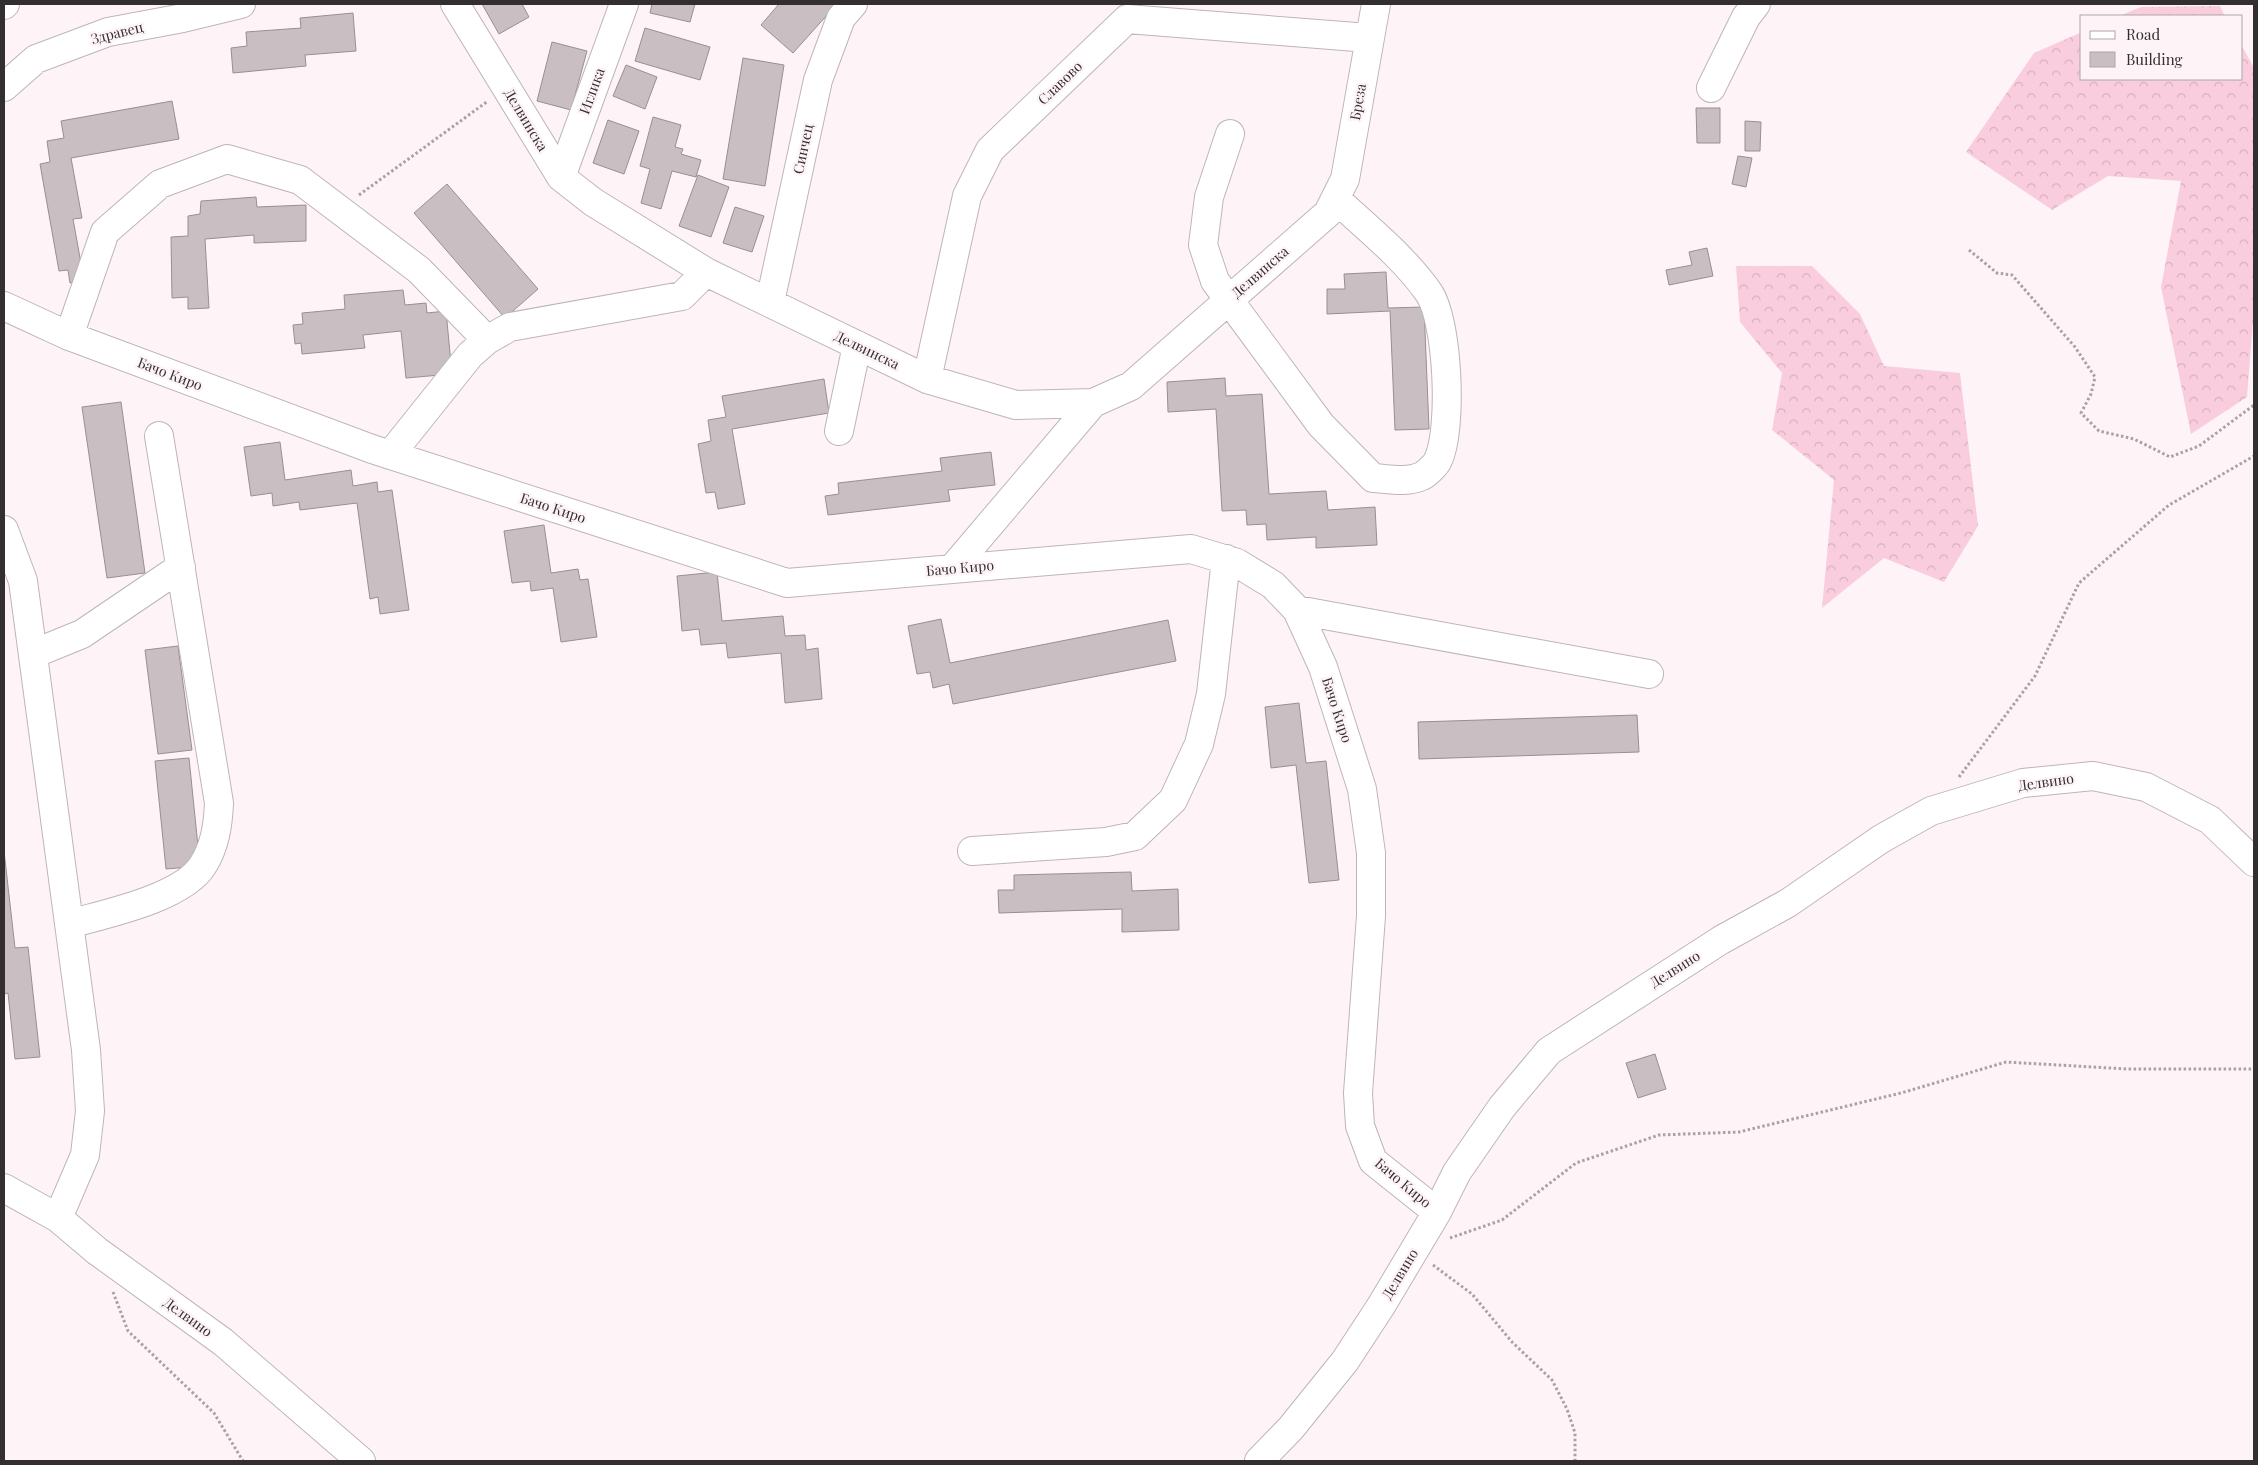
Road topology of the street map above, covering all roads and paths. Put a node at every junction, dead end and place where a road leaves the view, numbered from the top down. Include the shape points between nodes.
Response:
1 (241, 4) edge
2 (455, 4) edge
3 (624, 4) edge
4 (853, 4) edge
5 (1376, 4) edge
6 (1756, 4) edge
7 (1121, 12) edge
8 (1369, 38) junction
9 (4, 87) edge
10 (506, 88) junction
11 (1711, 88) dead end
12 (1230, 134) dead end
13 (561, 177) junction
14 (1336, 199) junction
15 (339, 210) junction
16 (1969, 250) dead end
17 (706, 272) junction
18 (1228, 299) junction
19 (770, 302) junction
20 (4, 306) edge
21 (69, 336) junction
22 (487, 340) junction
23 (857, 344) junction
24 (927, 379) junction
25 (1093, 403) junction
26 (2254, 405) edge
27 (839, 431) dead end
28 (159, 436) dead end
29 (390, 455) junction
30 (2254, 456) edge
31 (4, 530) edge
32 (1226, 559) junction
33 (181, 567) junction
34 (952, 569) junction
35 (1297, 610) junction
36 (33, 654) junction
37 (1649, 674) dead end
38 (1954, 783) dead end
39 (972, 851) dead end
40 (2254, 862) edge
41 (69, 924) junction
42 (2254, 1069) edge
43 (4, 1188) edge
44 (1437, 1212) junction
45 (58, 1218) junction
46 (1449, 1238) dead end
47 (1414, 1250) junction
48 (111, 1286) dead end
49 (244, 1461) edge
50 (360, 1461) edge
51 (1259, 1461) edge
52 (1574, 1461) edge

1 - 9 street, Здравец via 108,32 36,59
2 - 10 street, Делвинска
3 - 13 street, Иглика
4 - 19 street, Синчец via 841,18 818,80
5 - 8 street, Бреза
6 - 11 street via 1746,17
7 - 8 street, Славово
7 - 24 street, Славово via 990,150 966,196
8 - 14 street, Бреза via 1345,179
10 - 13 street, Делвинска
10 - 15 path
12 - 18 street via 1209,197 1203,246 1215,281
13 - 17 street, Делвинска via 593,202
14 - 18 street, Делвинска via 1328,213
14 - 18 street via 1406,264 1430,295 1440,318 1448,400 1438,462 1422,476 1401,480 1373,478 1321,425
15 - 21 street via 300,180 227,159 160,184 105,232
15 - 22 street via 419,270
16 - 26 path via 1997,274 2012,275 2075,347 2095,377 2092,394 2081,413 2099,431 2134,439 2170,457 2199,446
17 - 19 street, Делвинска
17 - 22 street via 682,296 510,327
18 - 25 street, Делвинска via 1131,386
19 - 23 street, Делвинска
20 - 21 street, Бачо Киро
21 - 29 street, Бачо Киро
22 - 29 street via 470,355
23 - 24 street, Делвинска
23 - 27 street
24 - 25 street, Делвинска via 1016,405
25 - 34 street
28 - 33 street
29 - 34 street, Бачо Киро via 787,583
30 - 38 path via 2169,505 2078,583 2035,676
31 - 36 street via 23,581
32 - 34 street, Бачо Киро via 1191,549
32 - 35 street, Бачо Киро via 1272,585
32 - 39 street via 1211,694 1200,744 1173,800 1135,836 1106,842
33 - 36 street via 82,634
33 - 41 street via 219,803 218,828 203,866 178,888 134,906
35 - 37 street
35 - 44 street, Бачо Киро via 1323,668 1362,789 1371,853 1371,916 1358,1093 1360,1126 1373,1161
36 - 41 street
40 - 44 street, Делвино via 2210,820 2146,787 2093,776 2023,783 1931,811 1880,839 1788,903 1721,940 1549,1051 1502,1107 1457,1172
41 - 45 street via 86,1050 90,1111 84,1155
42 - 46 path via 2127,1069 2006,1062 1901,1094 1739,1132 1659,1135 1576,1163 1502,1220
43 - 45 street, Делвино
44 - 47 street, Делвино
45 - 50 street, Делвино via 97,1251 223,1342
47 - 51 street, Делвино via 1345,1360 1291,1428
47 - 52 path via 1472,1294 1512,1342 1552,1380 1575,1433
48 - 49 path via 128,1331 214,1413

